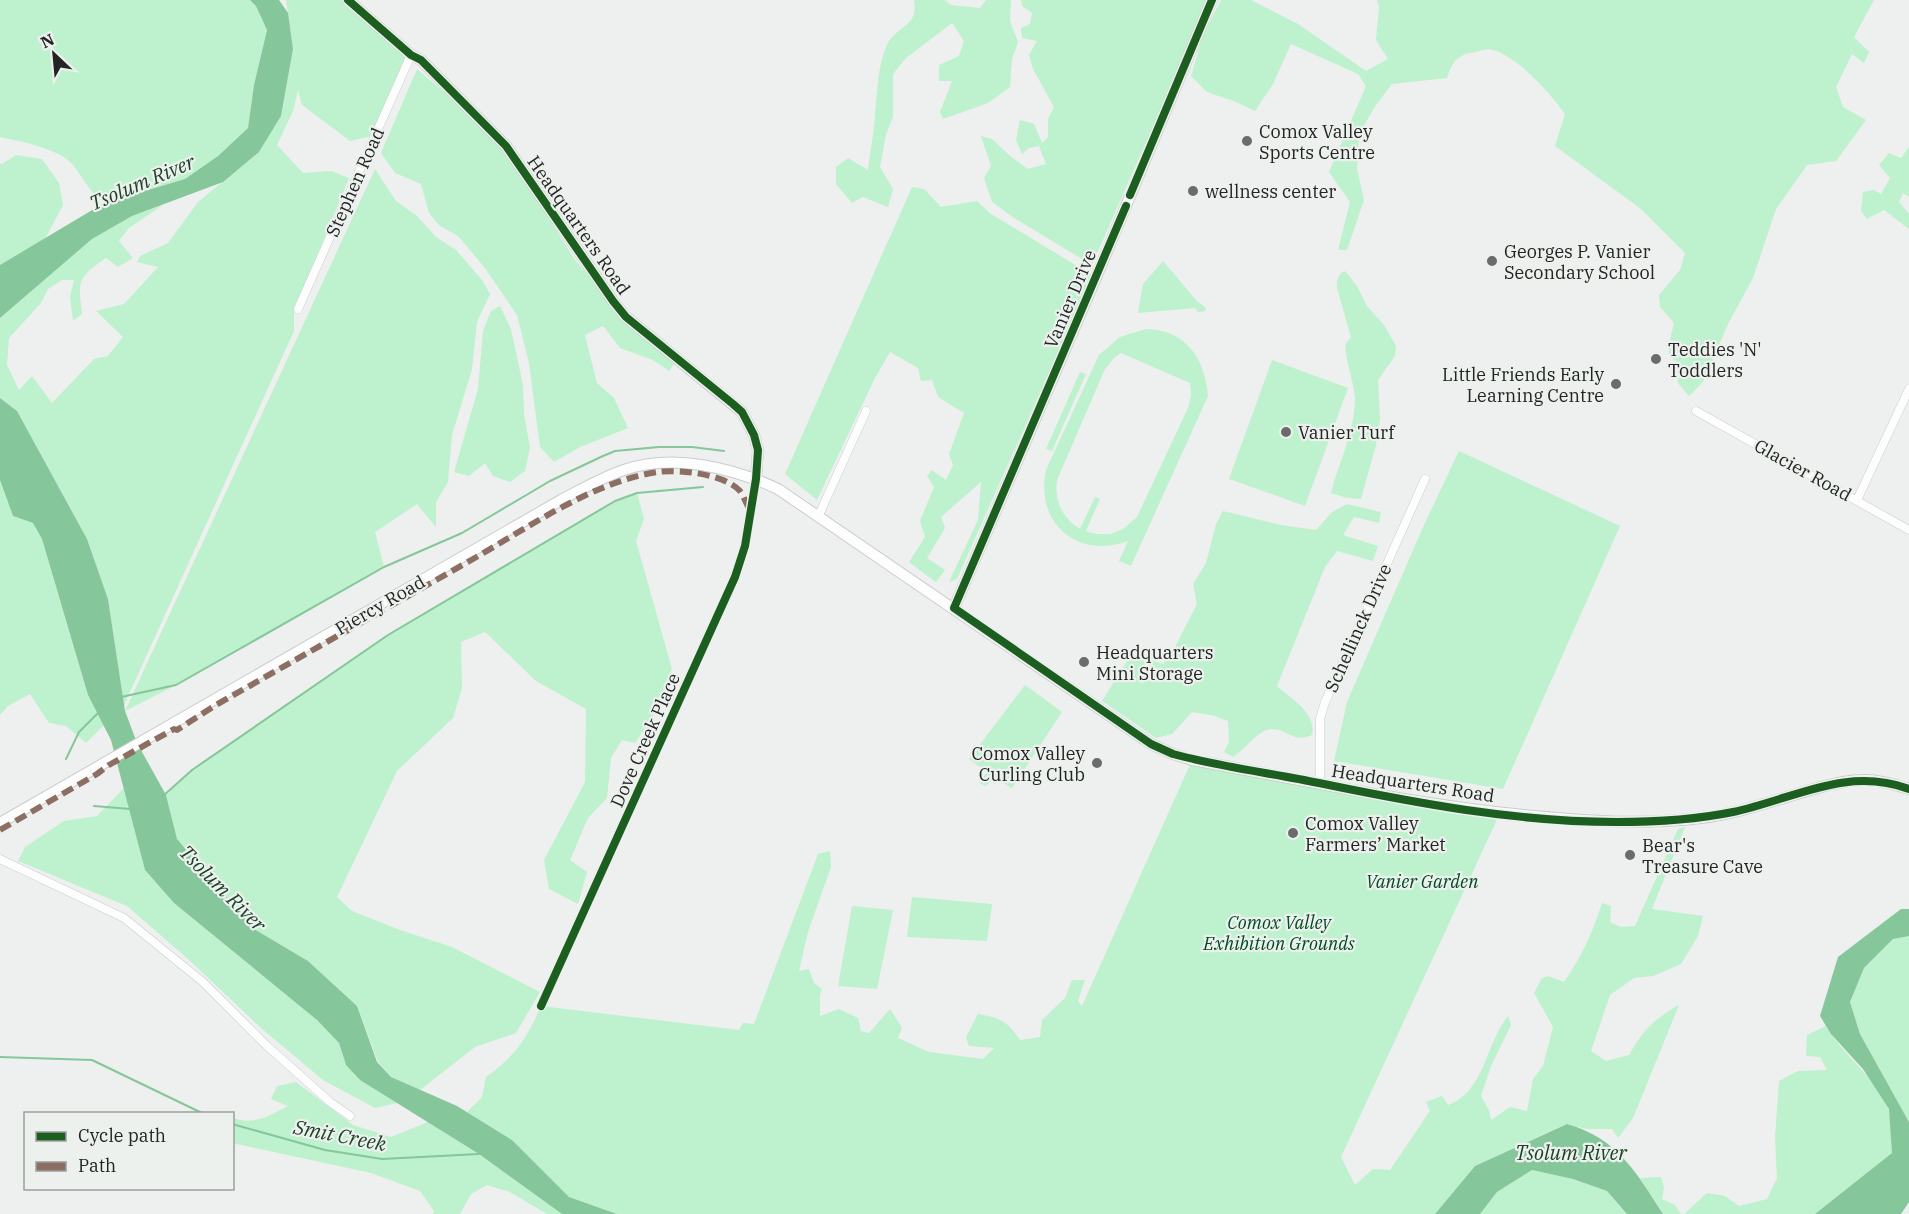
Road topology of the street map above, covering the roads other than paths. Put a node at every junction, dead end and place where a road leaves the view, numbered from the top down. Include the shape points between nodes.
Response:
1 (348, 0) edge
2 (1212, 0) edge
3 (411, 55) junction
4 (298, 309) dead end
5 (1909, 388) edge
6 (866, 411) dead end
7 (1696, 411) dead end
8 (756, 479) junction
9 (1425, 479) dead end
10 (778, 489) joint
11 (1857, 500) junction
12 (818, 517) junction
13 (1909, 530) edge
14 (954, 608) junction
15 (1320, 783) junction
16 (1909, 789) edge
17 (0, 824) edge
18 (0, 859) edge
19 (541, 1006) dead end
20 (350, 1116) dead end

1 - 3 main road, Headquarters Road
2 - 14 main road, Vanier Drive
3 - 4 street, Stephen Road
3 - 8 main road, Headquarters Road via 421,60 506,146 626,317 742,412 758,450
5 - 11 street
6 - 12 street
7 - 11 street, Glacier Road
8 - 10 main road, Piercy Road
8 - 17 main road, Piercy Road via 715,467 686,464 659,463 626,469 561,500
8 - 19 street, Dove Creek Place via 745,546 735,577
9 - 15 street, Schellinck Drive via 1325,702 1320,719
10 - 12 main road, Headquarters Road
11 - 13 street, Glacier Road
12 - 14 main road, Headquarters Road
14 - 15 main road, Headquarters Road via 1151,744 1173,754
15 - 16 main road, Headquarters Road via 1385,797 1500,813 1616,822 1702,818 1832,784 1864,780 1890,782
18 - 20 street via 124,918 204,982 266,1045

